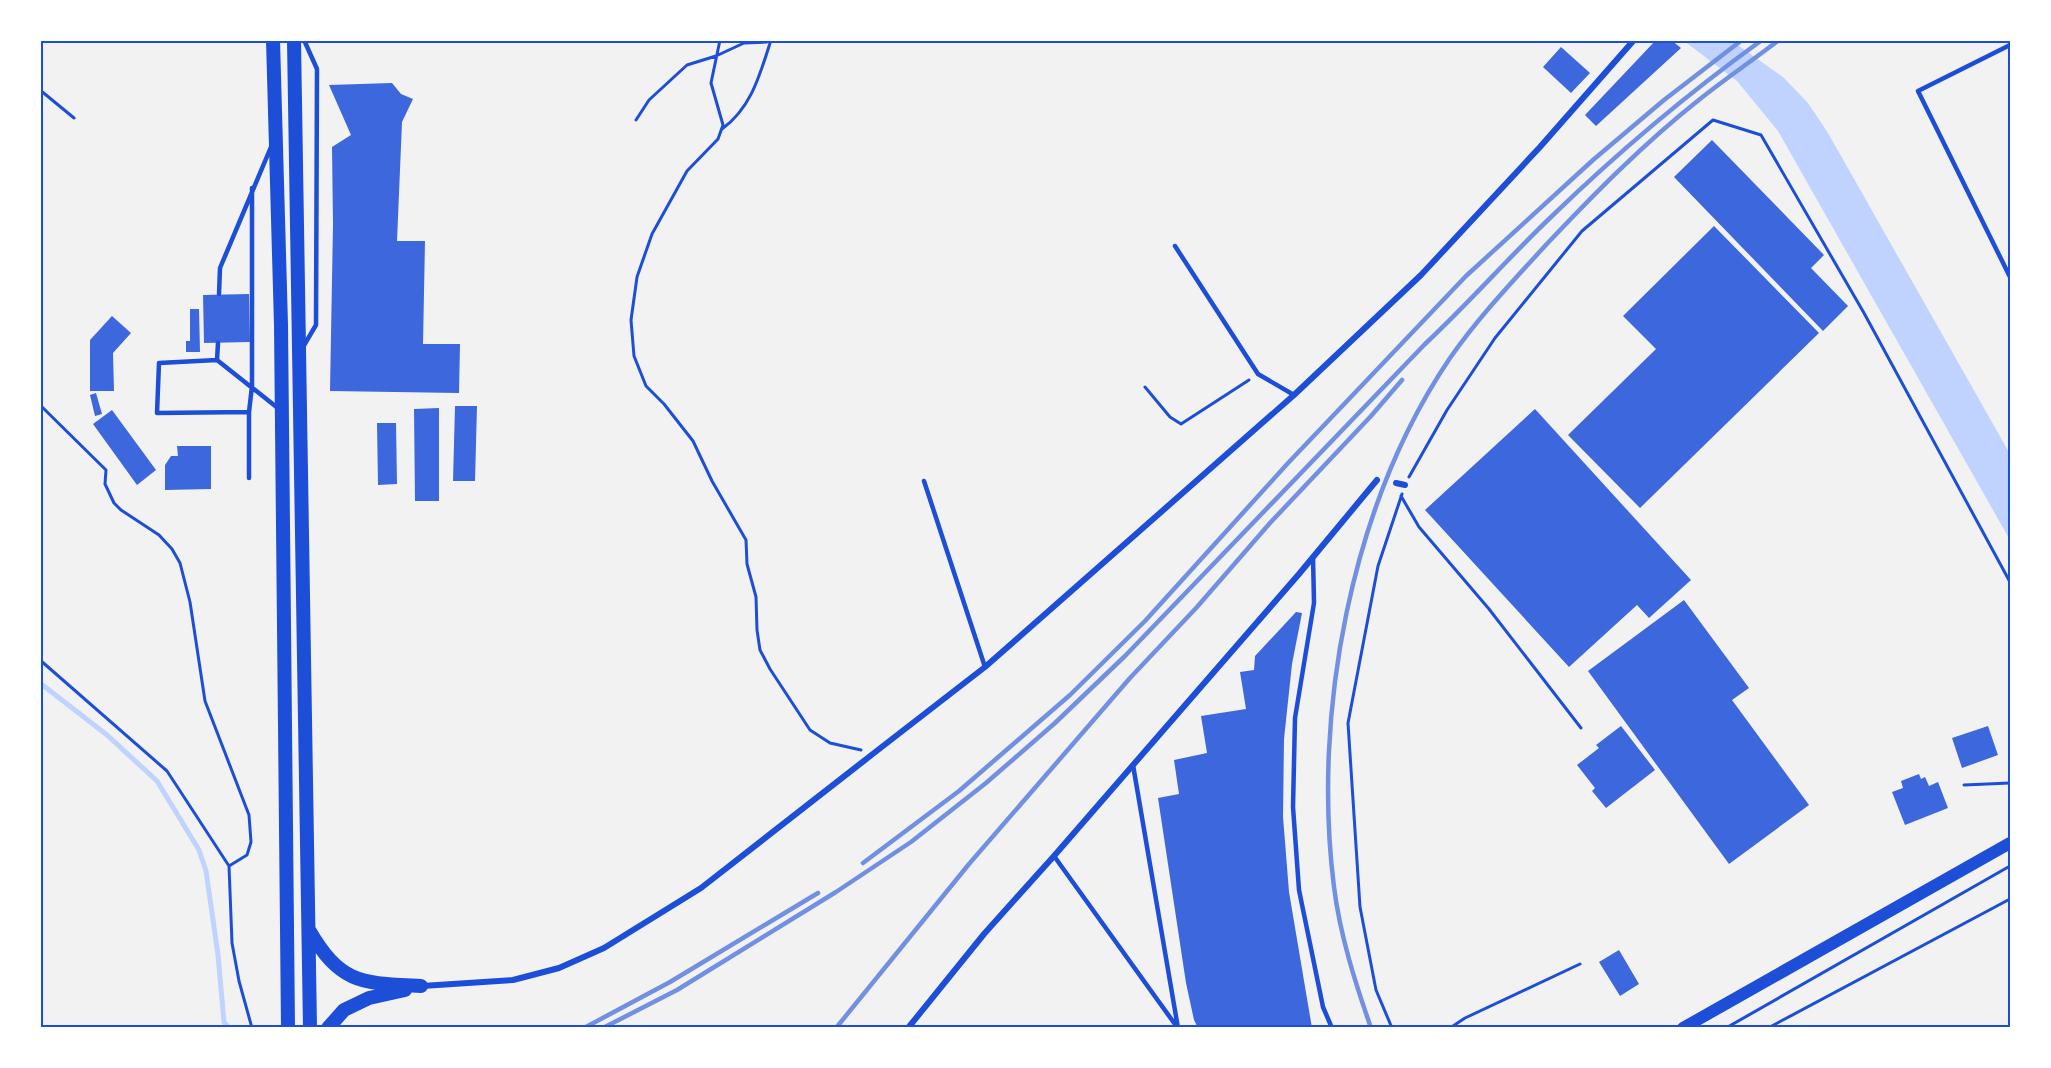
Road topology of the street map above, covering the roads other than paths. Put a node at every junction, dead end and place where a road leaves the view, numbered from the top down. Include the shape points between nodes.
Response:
1 (273, 40) edge
2 (294, 40) edge
3 (304, 40) edge
4 (1634, 40) edge
5 (2010, 45) edge
6 (275, 139) junction
7 (252, 188) junction
8 (1175, 246) dead end
9 (2010, 277) edge
10 (219, 294) dead end
11 (218, 343) dead end
12 (300, 352) junction
13 (217, 360) junction
14 (252, 386) junction
15 (1294, 395) junction
16 (249, 412) junction
17 (282, 412) junction
18 (249, 478) dead end
19 (1377, 480) dead end
20 (924, 481) dead end
21 (1396, 483) dead end
22 (1405, 485) road end
23 (1313, 557) junction
24 (985, 667) junction
25 (1133, 765) junction
26 (2010, 843) edge
27 (1054, 856) junction
28 (308, 927) junction
29 (421, 986) junction
30 (288, 1028) edge
31 (310, 1028) edge
32 (328, 1028) edge
33 (908, 1028) edge
34 (1178, 1028) edge
35 (1332, 1028) edge
36 (1683, 1028) edge

1 - 6 main road
2 - 12 main road
3 - 12 lane via 317,69 315,324
4 - 15 street via 1421,275
5 - 9 lane via 1918,91
6 - 7 lane
6 - 17 main road
7 - 10 lane via 220,268
7 - 14 lane
8 - 15 lane via 1258,374
11 - 13 lane
12 - 28 main road
13 - 14 lane
13 - 16 lane via 159,363 157,413
14 - 16 lane
14 - 17 lane
15 - 24 street
16 - 18 lane
17 - 30 main road
19 - 23 street
20 - 24 lane
21 - 22 street
23 - 25 street
23 - 35 lane via 1314,603 1295,718 1293,807 1299,890 1323,1007
24 - 29 street via 701,888 604,948 559,968 513,980
25 - 27 street
25 - 34 lane
26 - 36 main road
27 - 33 street
27 - 34 lane
28 - 29 main road via 322,952 340,970 357,979 375,984
28 - 31 main road
29 - 32 main road via 369,998 344,1010

